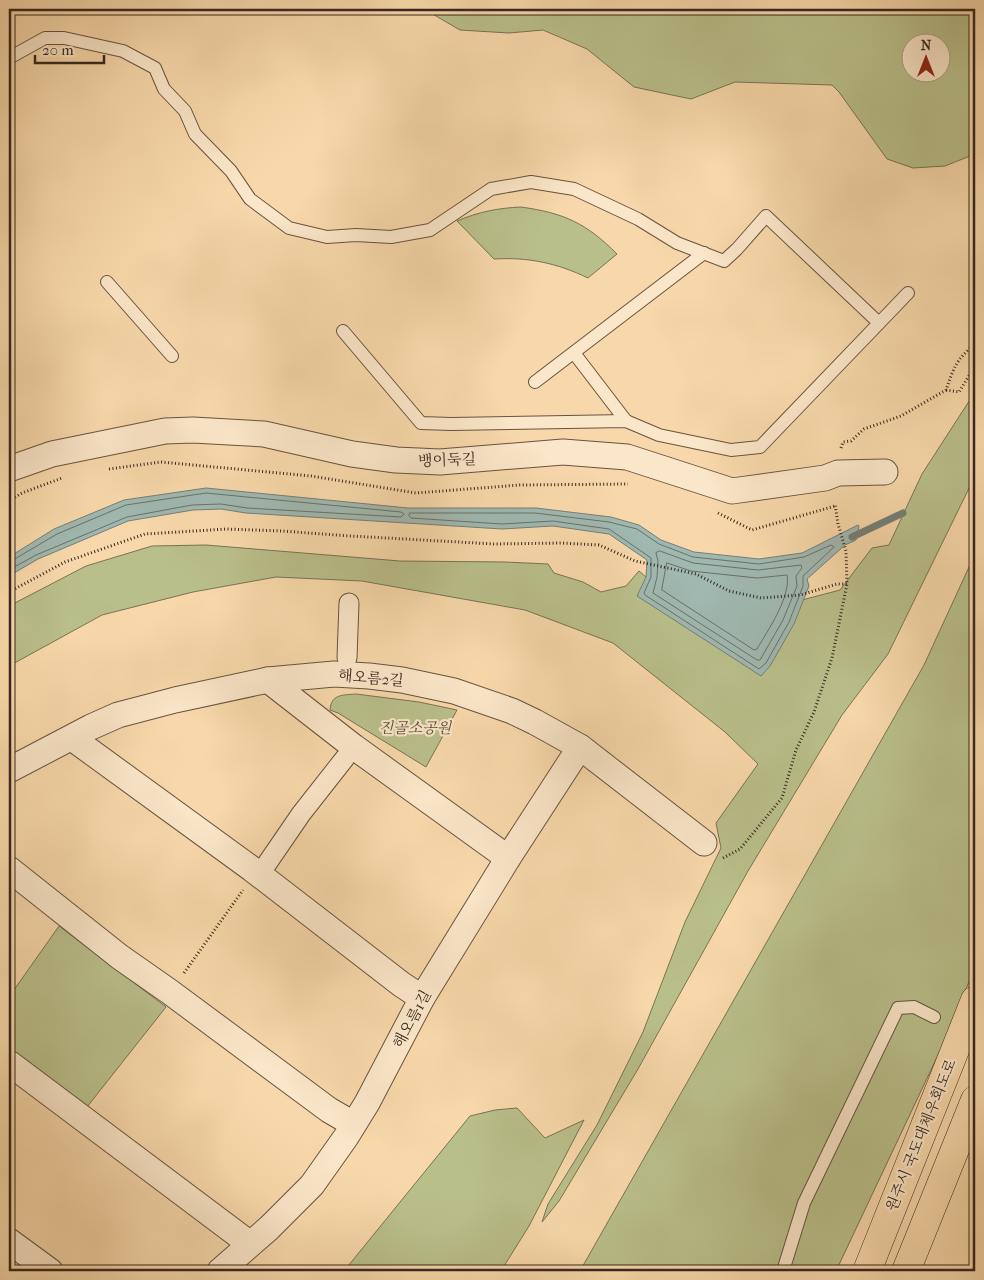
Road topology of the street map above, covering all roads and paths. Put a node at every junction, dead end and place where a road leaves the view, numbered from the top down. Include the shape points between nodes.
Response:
1 (9, 58) edge
2 (704, 253) junction
3 (107, 282) dead end
4 (908, 293) dead end
5 (879, 323) junction
6 (343, 331) dead end
7 (975, 344) edge
8 (574, 353) junction
9 (172, 356) dead end
10 (975, 366) edge
11 (535, 382) dead end
12 (946, 390) junction
13 (626, 421) junction
14 (838, 455) dead end
15 (9, 468) edge
16 (885, 472) dead end
17 (838, 524) dead end
18 (847, 584) junction
19 (9, 592) edge
20 (349, 603) dead end
21 (347, 658) dead end
22 (320, 675) junction
23 (268, 680) junction
24 (311, 714) junction
25 (72, 738) junction
26 (580, 748) junction
27 (345, 758) dead end
28 (9, 770) edge
29 (704, 843) dead end
30 (740, 849) dead end
31 (508, 858) junction
32 (264, 868) dead end
33 (9, 869) edge
34 (244, 888) dead end
35 (183, 975) dead end
36 (422, 998) junction
37 (975, 1000) edge
38 (934, 1017) dead end
39 (9, 1063) edge
40 (975, 1100) edge
41 (353, 1124) junction
42 (9, 1241) edge
43 (250, 1244) junction
44 (50, 1271) edge
45 (220, 1271) edge
46 (783, 1271) edge
47 (867, 1271) edge
48 (906, 1271) edge

1 - 2 lane via 45,38 64,38 123,52 155,68 164,88 185,111 196,134 250,199 289,228 327,237 356,234 391,237 430,230 491,189 531,182 574,189
2 - 5 lane via 724,260 766,216
2 - 8 lane
3 - 9 lane
4 - 5 lane
5 - 13 lane via 760,447 731,450 659,435
6 - 13 lane via 421,423
7 - 12 path via 954,366
8 - 11 lane
8 - 13 lane
10 - 12 path via 959,392
12 - 14 path via 900,416 864,429 851,440 843,442
15 - 16 street, 뱅이둑길 via 52,454 165,431 193,430 264,434 352,454 396,460 440,462 563,452 627,457 732,491 825,478 838,473
17 - 18 path via 846,551
18 - 19 path via 800,595 761,598 729,591 696,574 640,562 599,545 494,544 282,531 199,530 145,534 64,562
18 - 30 path via 832,658 814,712 796,750 782,798
20 - 21 street
22 - 23 street, 해오름2길
22 - 24 street via 311,696
22 - 26 street, 해오름2길 via 386,678 454,690 512,711
23 - 24 street
23 - 25 street, 해오름2길 via 118,715
24 - 31 street
25 - 28 street, 해오름2길
25 - 36 street
26 - 29 street, 해오름2길
26 - 31 street, 해오름1길
27 - 32 street
31 - 36 street, 해오름1길
33 - 41 street via 120,957 329,1110
34 - 35 path
36 - 41 street, 해오름1길
37 - 47 highway, 원주시 국도대체우회도로
38 - 46 lane via 914,1007 898,1008 804,1203
39 - 43 street
40 - 48 highway
41 - 43 street, 해오름1길 via 312,1185
42 - 44 street
43 - 45 street, 해오름1길

